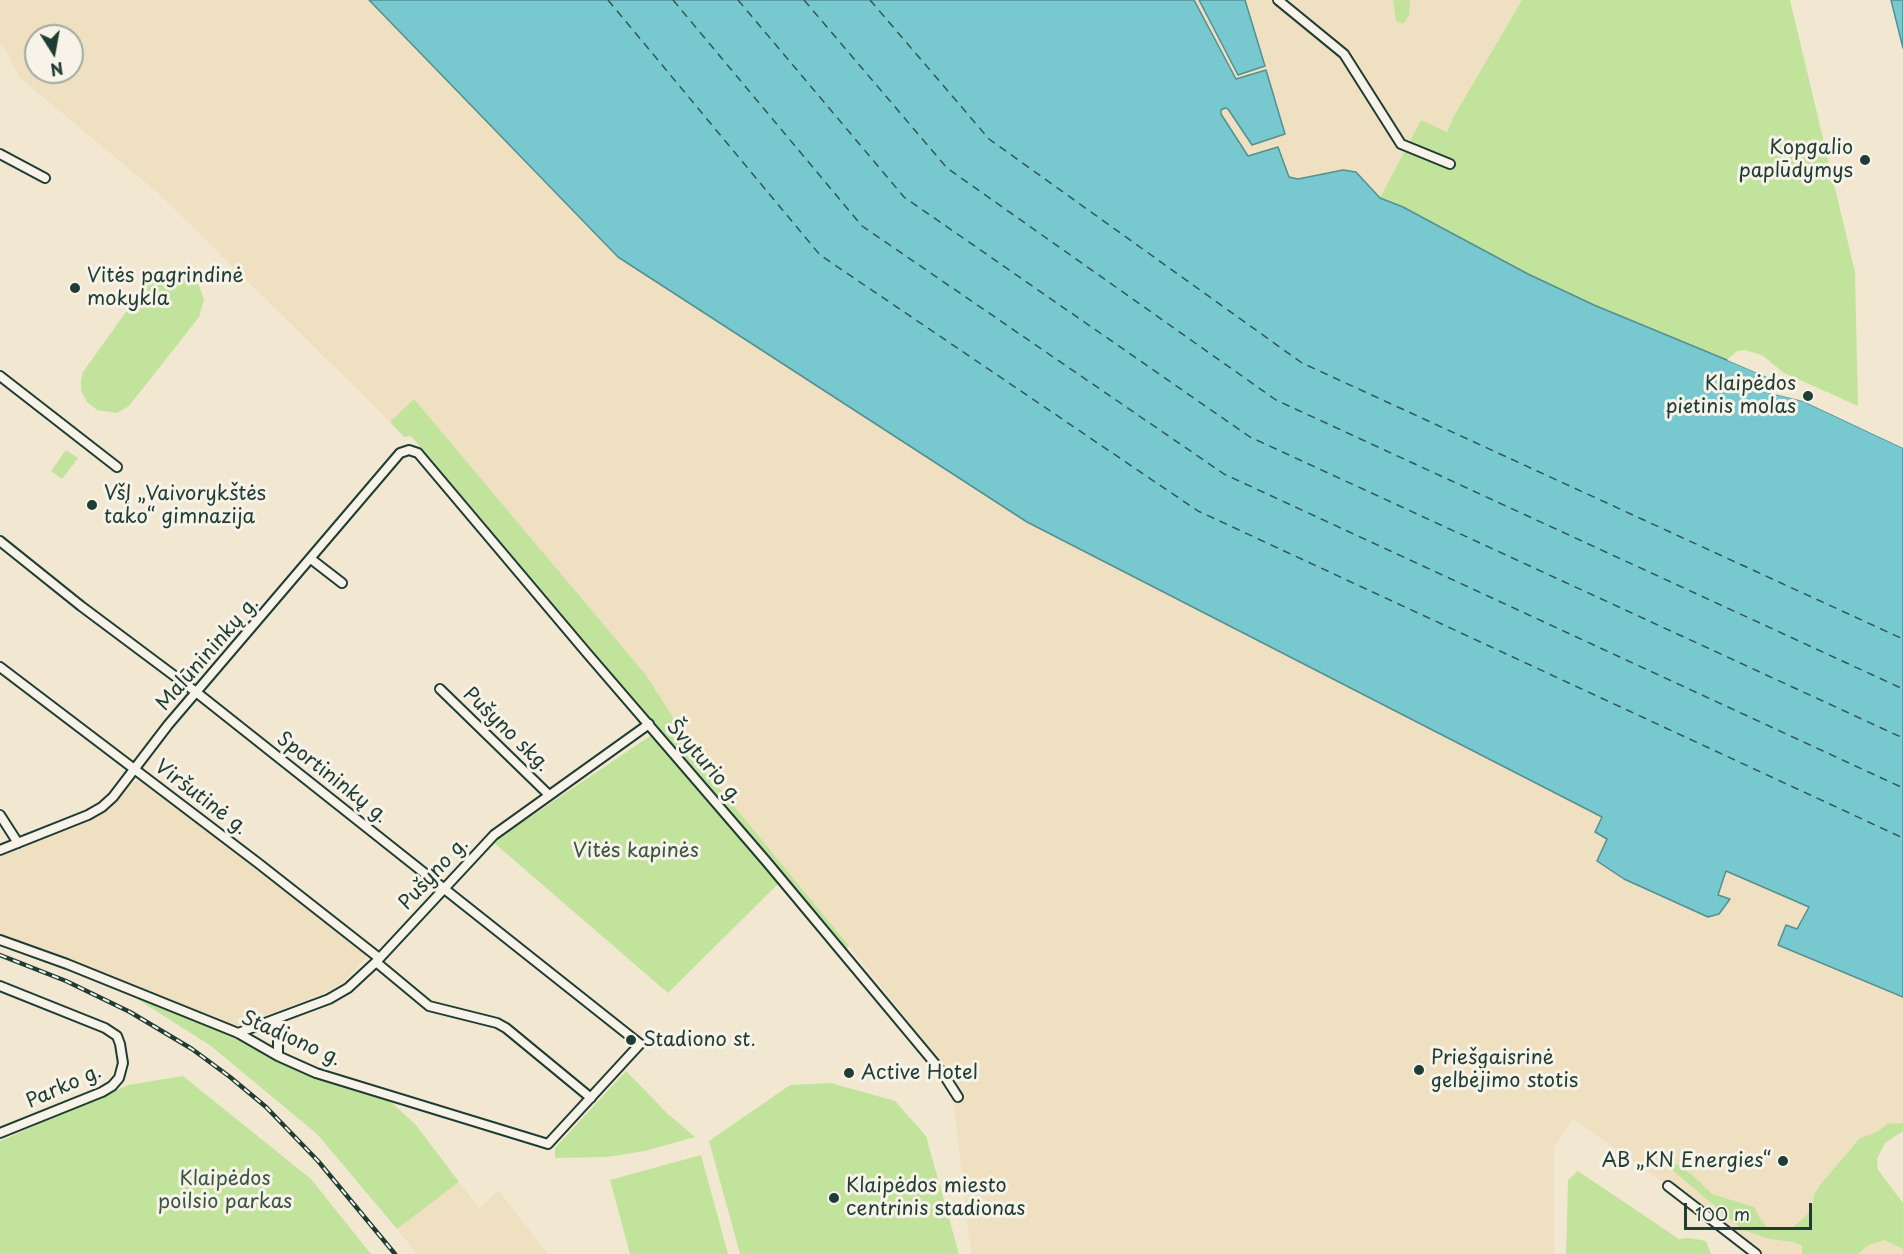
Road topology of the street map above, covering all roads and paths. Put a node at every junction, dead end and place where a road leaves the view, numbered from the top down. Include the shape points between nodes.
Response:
1 (1278, 0) edge
2 (0, 154) edge
3 (1450, 164) dead end
4 (45, 178) dead end
5 (0, 376) edge
6 (418, 453) joint
7 (117, 467) dead end
8 (0, 541) edge
9 (311, 559) junction
10 (342, 583) dead end
11 (0, 667) edge
12 (440, 689) dead end
13 (196, 692) junction
14 (649, 724) junction
15 (136, 769) junction
16 (549, 795) junction
17 (0, 815) edge
18 (18, 843) junction
19 (0, 850) edge
20 (443, 887) junction
21 (0, 940) edge
22 (377, 960) junction
23 (0, 986) edge
24 (278, 1019) junction
25 (238, 1033) junction
26 (640, 1044) joint
27 (278, 1056) junction
28 (958, 1097) dead end
29 (591, 1098) junction
30 (0, 1132) edge
31 (1668, 1186) dead end
32 (1756, 1254) edge

1 - 3 street via 1344,54 1401,144
2 - 4 street
5 - 7 street
6 - 9 street, Malūnininkų g. via 400,453
6 - 14 street, Švyturio g.
8 - 13 street, Sportininkų g.
9 - 10 street
9 - 13 street, Malūnininkų g.
11 - 15 street, Viršutinė g.
12 - 16 street, Pušyno skg.
13 - 15 street, Malūnininkų g.
13 - 20 street, Sportininkų g.
14 - 16 street, Pušyno g.
14 - 28 street, Švyturio g. via 884,1001
15 - 18 street, Malūnininkų g. via 102,807
15 - 22 street, Viršutinė g.
16 - 20 street, Pušyno g. via 494,835
17 - 18 street
18 - 19 street, Malūnininkų g.
20 - 22 street, Pušyno g.
20 - 26 street, Sportininkų g.
21 - 25 street, Stadiono g.
22 - 24 street, Pušyno g. via 338,994
22 - 29 street via 429,1006 506,1028
23 - 30 street, Parko g. via 105,1028 117,1036 123,1055 122,1071 112,1086
24 - 25 street, Pušyno g.
24 - 27 street
25 - 27 street, Stadiono g.
26 - 29 street, Stadiono g.
27 - 29 street, Stadiono g. via 316,1073 548,1144
31 - 32 street

